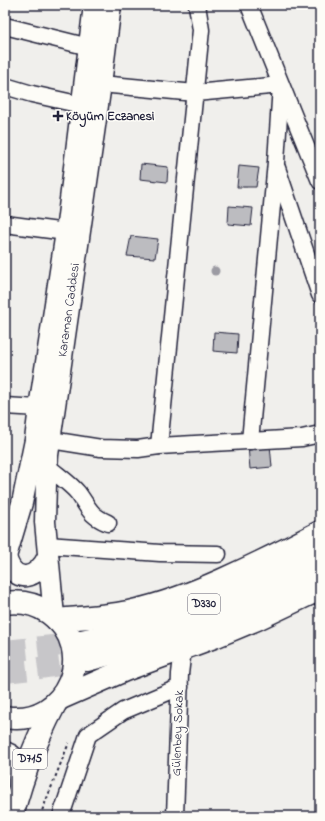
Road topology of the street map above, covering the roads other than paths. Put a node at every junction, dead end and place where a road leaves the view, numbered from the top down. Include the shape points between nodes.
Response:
1 (94, 5) edge
2 (111, 5) edge
3 (197, 5) edge
4 (249, 5) edge
5 (5, 26) edge
6 (89, 47) junction
7 (101, 84) junction
8 (281, 85) junction
9 (5, 86) edge
10 (195, 92) junction
11 (82, 104) junction
12 (276, 162) junction
13 (320, 181) edge
14 (5, 224) edge
15 (66, 232) junction
16 (320, 295) edge
17 (5, 406) edge
18 (38, 408) junction
19 (320, 434) edge
20 (50, 440) junction
21 (250, 441) junction
22 (159, 446) junction
23 (47, 466) junction
24 (108, 523) dead end
25 (320, 532) edge
26 (47, 550) junction
27 (320, 550) edge
28 (218, 554) dead end
29 (6, 559) edge
30 (319, 588) edge
31 (5, 603) edge
32 (56, 618) junction
33 (183, 649) junction
34 (180, 687) junction
35 (58, 701) junction
36 (5, 717) edge
37 (5, 753) edge
38 (20, 785) junction
39 (12, 816) edge
40 (60, 816) edge
41 (175, 816) edge

1 - 6 main road, Karaman Caddesi
2 - 7 main road, Karaman Caddesi
3 - 10 street via 202,30
4 - 8 street
5 - 6 street
6 - 11 main road, Karaman Caddesi
7 - 10 street
7 - 20 main road, Karaman Caddesi
8 - 10 street
8 - 12 street
8 - 13 street
9 - 11 street
10 - 22 street
11 - 15 main road, Karaman Caddesi
12 - 16 street
12 - 21 street
14 - 15 street
15 - 18 main road, Karaman Caddesi
17 - 18 street
18 - 29 main road, Karaman Caddesi via 24,495
19 - 21 street via 302,438
20 - 22 street via 101,448 138,449
20 - 23 main road, Karaman Caddesi
21 - 22 street
23 - 24 street via 77,492 89,511
23 - 26 main road, Karaman Caddesi
25 - 32 highway via 248,568 168,602 113,615
26 - 28 street
26 - 29 main road via 44,564 38,571 25,576 18,575 12,570
26 - 32 main road, Karaman Caddesi
27 - 30 highway, D330 via 185,612 85,650 134,647 230,613
30 - 33 highway via 236,628
31 - 32 highway via 34,605
32 - 35 highway via 69,636 74,652 72,676 68,688
33 - 34 street, Gülenbey Sokak
33 - 35 highway via 125,670
34 - 40 street via 123,712 88,735
34 - 41 street, Gülenbey Sokak
35 - 36 highway via 32,716 15,719
35 - 38 highway, D715 via 40,734
37 - 38 highway via 16,760
38 - 39 highway, D715

